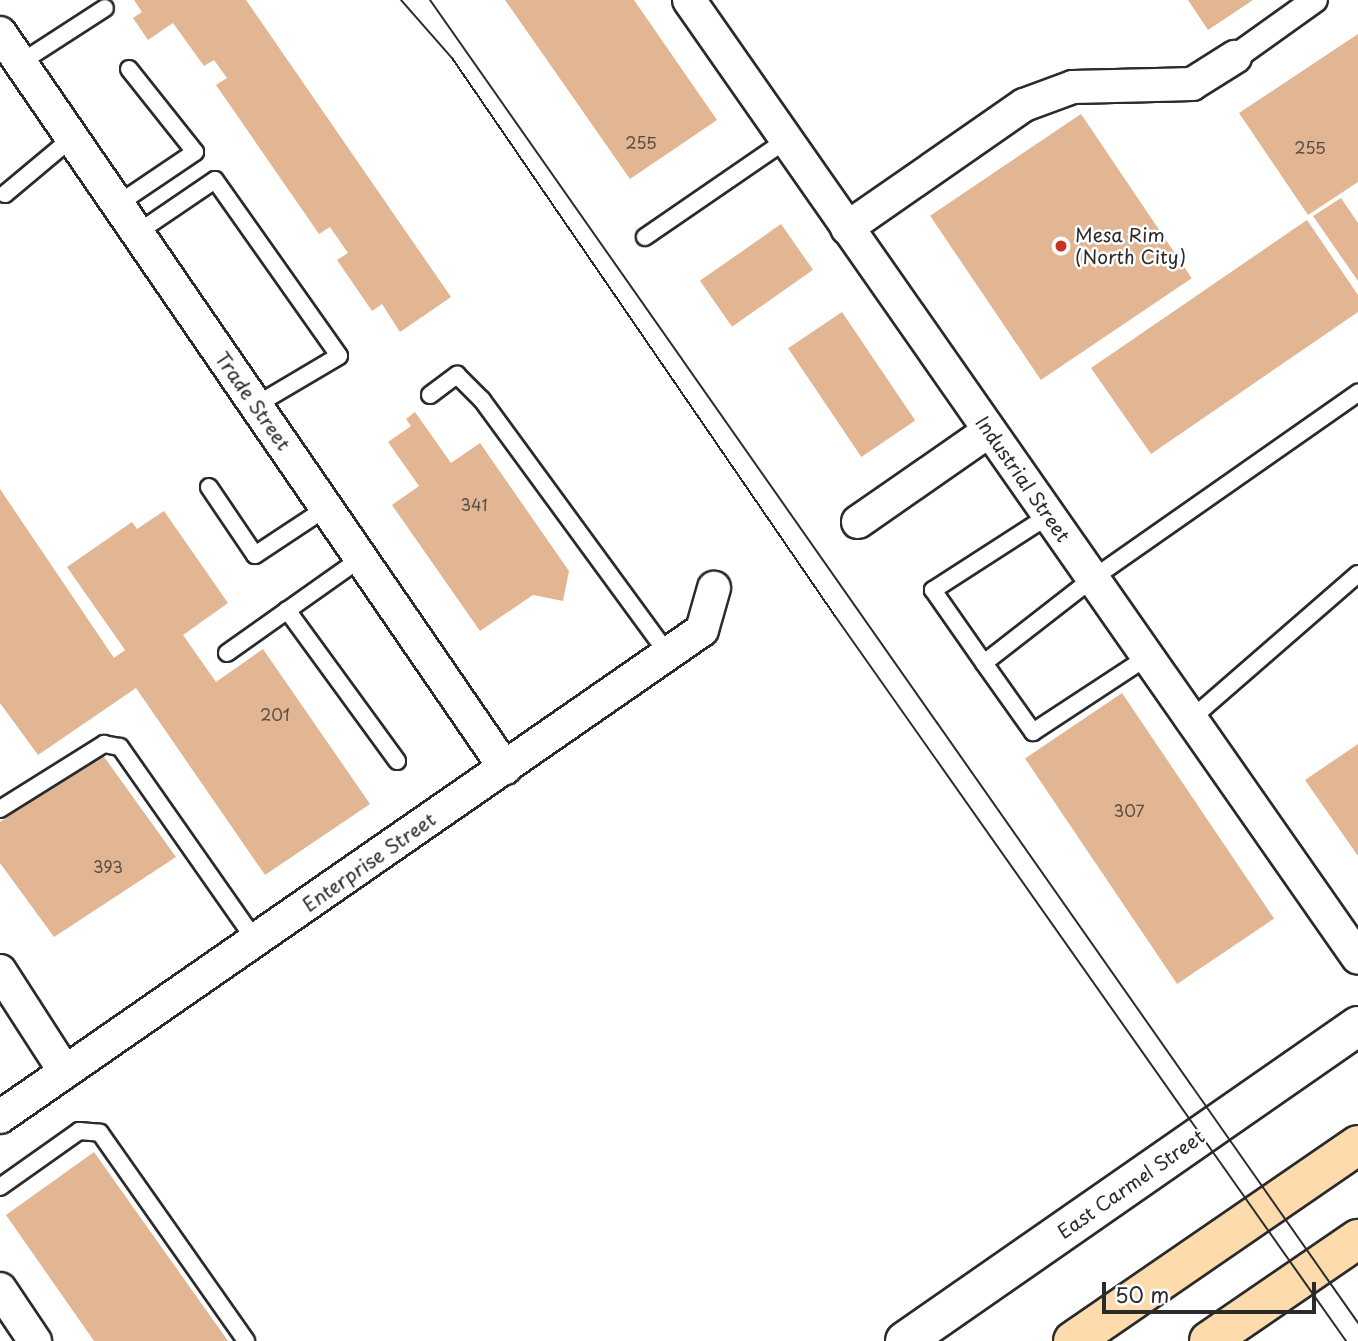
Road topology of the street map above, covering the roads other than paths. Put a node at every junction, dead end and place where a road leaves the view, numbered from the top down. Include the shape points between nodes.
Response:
1 (688, 0) edge
2 (1315, 0) edge
3 (105, 8) dead end
4 (0, 33) edge
5 (1235, 57) joint
6 (20, 62) junction
7 (130, 69) dead end
8 (72, 138) junction
9 (786, 140) junction
10 (2, 192) edge
11 (118, 204) junction
12 (847, 228) junction
13 (138, 233) junction
14 (645, 237) dead end
15 (1358, 393) edge
16 (430, 394) dead end
17 (256, 405) junction
18 (989, 431) junction
19 (209, 487) dead end
20 (326, 508) junction
21 (1048, 516) junction
22 (858, 522) dead end
23 (361, 558) junction
24 (1358, 574) edge
25 (1092, 579) junction
26 (714, 588) dead end
27 (287, 610) junction
28 (227, 653) dead end
29 (668, 654) junction
30 (1147, 657) junction
31 (984, 663) junction
32 (1191, 719) junction
33 (397, 761) dead end
34 (505, 768) junction
35 (0, 809) edge
36 (255, 940) junction
37 (1358, 958) edge
38 (0, 971) edge
39 (1358, 1026) edge
40 (65, 1072) junction
41 (0, 1117) edge
42 (1358, 1145) edge
43 (0, 1187) edge
44 (1358, 1239) edge
45 (0, 1289) edge
46 (35, 1341) edge
47 (246, 1341) edge
48 (905, 1341) edge
49 (1073, 1341) edge
50 (1209, 1341) edge

1 - 9 street, Industrial Street
2 - 5 street
3 - 6 lane
4 - 6 street, Trade Street
5 - 12 street via 1192,84 1073,87 1024,105
6 - 8 street, Trade Street
7 - 11 lane via 194,152
8 - 10 lane
8 - 11 street, Trade Street
9 - 12 street, Industrial Street
9 - 14 lane
11 - 13 street, Trade Street
12 - 18 street, Industrial Street
13 - 17 street, Trade Street
13 - 17 lane via 215,180 339,356
15 - 25 lane
16 - 29 lane via 457,375 482,401
17 - 20 street, Trade Street
18 - 21 street, Industrial Street
18 - 22 street
19 - 20 lane via 255,555
20 - 23 street, Trade Street
21 - 25 street, Industrial Street
21 - 31 lane via 933,590
23 - 27 lane
23 - 34 street, Trade Street
24 - 32 lane
25 - 30 street, Industrial Street
25 - 31 lane
26 - 29 street, Enterprise Street via 702,630
27 - 28 lane
27 - 33 lane
29 - 34 street, Enterprise Street
30 - 31 lane via 1032,732
30 - 32 street, Industrial Street
32 - 37 street, Industrial Street
34 - 36 street, Enterprise Street
35 - 36 lane via 104,744 120,747
36 - 40 street, Enterprise Street
38 - 40 street
39 - 48 street, East Carmel Street
40 - 41 street, Enterprise Street
42 - 49 highway
43 - 47 lane via 79,1131 100,1133
44 - 50 highway
45 - 46 street

